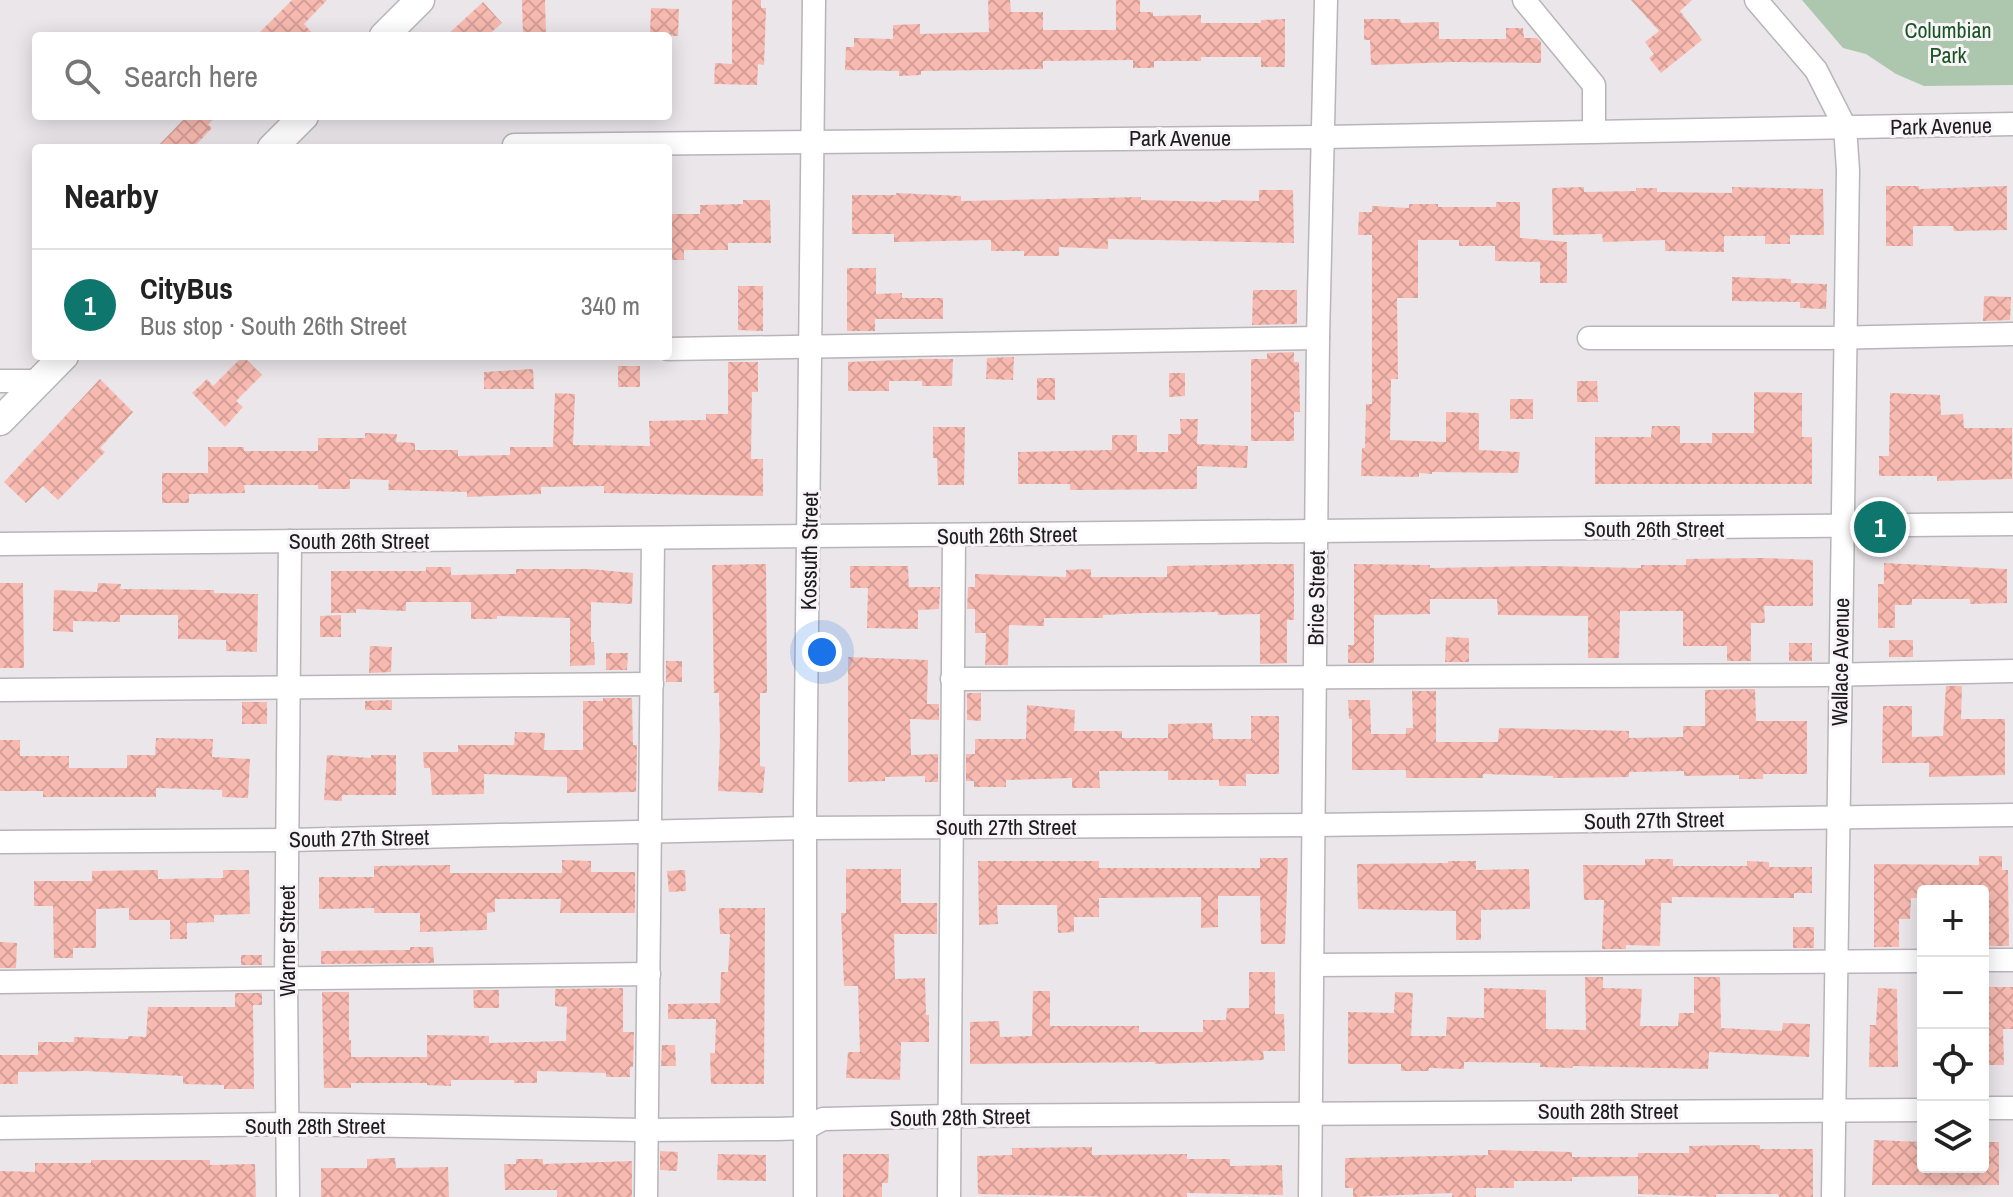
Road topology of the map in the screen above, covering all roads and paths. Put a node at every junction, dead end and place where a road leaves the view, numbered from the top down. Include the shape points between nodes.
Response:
1 (420, 0) edge
2 (814, 0) edge
3 (1326, 0) edge
4 (1524, 0) edge
5 (1756, 0) edge
6 (388, 32) edge
7 (300, 120) edge
8 (2013, 124) edge
9 (1845, 127) junction
10 (1594, 131) junction
11 (1324, 137) junction
12 (813, 141) junction
13 (276, 144) edge
14 (589, 144) edge
15 (2013, 334) edge
16 (1844, 337) junction
17 (1318, 338) junction
18 (1589, 338) dead end
19 (811, 348) junction
20 (672, 349) edge
21 (60, 360) edge
22 (0, 381) edge
23 (38, 381) junction
24 (0, 421) edge
25 (2013, 524) edge
26 (1842, 527) junction
27 (1316, 531) junction
28 (954, 536) junction
29 (653, 538) junction
30 (810, 538) junction
31 (290, 541) junction
32 (0, 544) edge
33 (2013, 671) edge
34 (1840, 674) junction
35 (1315, 675) junction
36 (952, 679) junction
37 (652, 684) junction
38 (288, 689) junction
39 (0, 690) edge
40 (2013, 815) edge
41 (1838, 818) junction
42 (1314, 825) junction
43 (805, 828) junction
44 (953, 828) junction
45 (651, 832) junction
46 (288, 840) junction
47 (0, 842) edge
48 (1989, 960) edge
49 (2013, 960) edge
50 (1917, 961) edge
51 (1836, 962) junction
52 (1313, 965) junction
53 (649, 974) junction
54 (286, 978) junction
55 (0, 982) edge
56 (1989, 1108) edge
57 (2013, 1108) edge
58 (1834, 1110) junction
59 (1917, 1110) edge
60 (1311, 1112) junction
61 (950, 1116) junction
62 (287, 1124) junction
63 (0, 1128) edge
64 (806, 1128) junction
65 (645, 1130) junction
66 (288, 1197) edge
67 (646, 1197) edge
68 (805, 1197) edge
69 (949, 1197) edge
70 (1310, 1197) edge
71 (1833, 1197) edge

1 - 6 main road
2 - 12 street, Kossuth Street
3 - 11 street, Brice Street
4 - 10 street via 1594,85
5 - 9 street, Wallace Avenue via 1816,70
7 - 13 main road
8 - 9 street, Park Avenue
9 - 10 street, Park Avenue
9 - 16 street, Wallace Avenue
10 - 11 street, Park Avenue
11 - 12 street, Park Avenue
11 - 17 street, Brice Street
12 - 14 street, Park Avenue
12 - 19 street, Kossuth Street
15 - 16 street
16 - 18 street
16 - 26 street, Wallace Avenue
17 - 19 street
17 - 27 street, Brice Street
19 - 20 street
19 - 30 street, Kossuth Street
21 - 23 main road
22 - 23 street
23 - 24 main road
25 - 26 street, South 26th Street
26 - 27 street, South 26th Street
26 - 34 street, Wallace Avenue
27 - 28 street, South 26th Street
27 - 35 street, Brice Street
28 - 30 street, South 26th Street
28 - 36 street
29 - 30 street, South 26th Street
29 - 31 street, South 26th Street
29 - 37 street
30 - 43 street, Kossuth Street
31 - 32 street, South 26th Street
31 - 38 street, Warner Street
33 - 34 street
34 - 35 street
34 - 41 street, Wallace Avenue
35 - 36 street
35 - 42 street, Brice Street
36 - 44 street
37 - 38 street
37 - 45 street
38 - 39 street
38 - 46 street, Warner Street
40 - 41 street, South 27th Street
41 - 42 street, South 27th Street
41 - 51 street, Wallace Avenue
42 - 44 street, South 27th Street
42 - 52 street, Brice Street
43 - 44 street, South 27th Street
43 - 45 street, South 27th Street
43 - 64 street, Kossuth Street
44 - 61 street
45 - 46 street, South 27th Street
45 - 53 street
46 - 47 street, South 27th Street
46 - 54 street, Warner Street
48 - 49 street
50 - 51 street
51 - 52 street
51 - 58 street, Wallace Avenue
52 - 60 street, Brice Street
53 - 54 street
53 - 65 street
54 - 55 street
54 - 62 street, Warner Street
56 - 57 street
58 - 59 street, South 28th Street
58 - 60 street, South 28th Street
58 - 71 street, Wallace Avenue
60 - 61 street, South 28th Street
60 - 70 street, Brice Street
61 - 64 street, South 28th Street via 823,1119
61 - 69 street
62 - 63 street, South 28th Street
62 - 65 street, South 28th Street
62 - 66 street, Warner Street
64 - 65 street, South 28th Street
64 - 68 street, Kossuth Street
65 - 67 street

